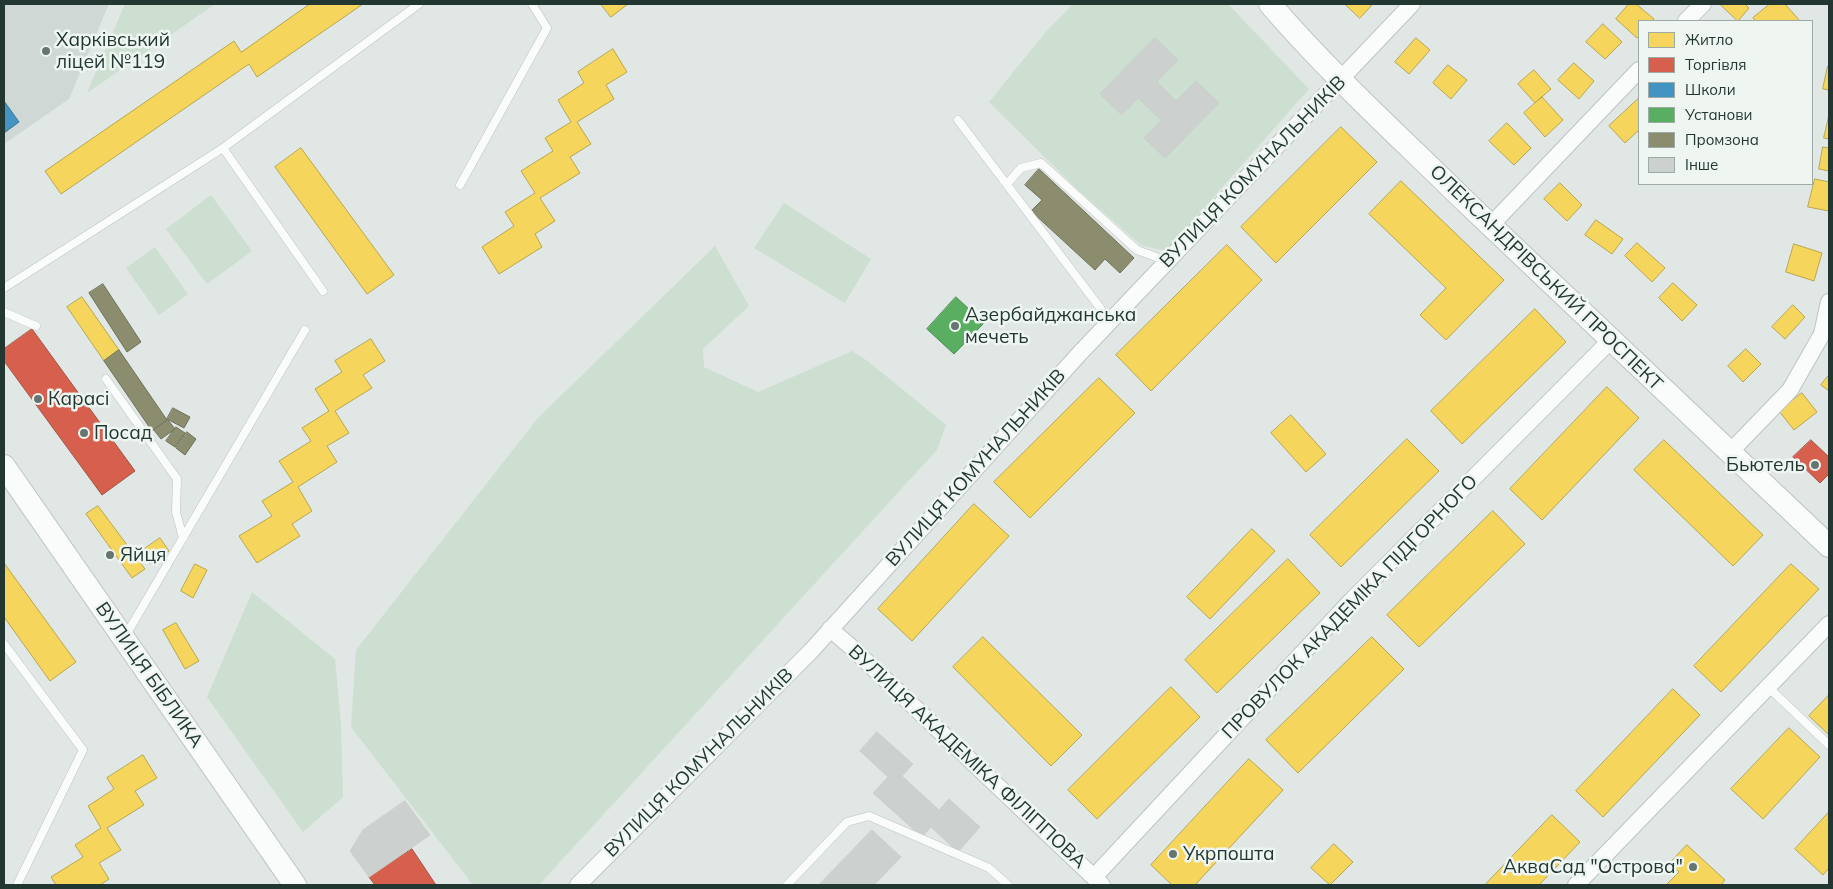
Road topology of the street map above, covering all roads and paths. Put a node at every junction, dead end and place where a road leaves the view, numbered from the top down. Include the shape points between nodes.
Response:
1 (419, 4) edge
2 (532, 4) edge
3 (1270, 4) edge
4 (1412, 4) edge
5 (1703, 4) edge
6 (1687, 20) edge
7 (1638, 71) edge
8 (1341, 80) junction
9 (958, 120) dead end
10 (222, 148) junction
11 (1007, 184) junction
12 (460, 185) dead end
13 (1491, 225) junction
14 (1167, 261) junction
15 (4, 288) edge
16 (323, 291) dead end
17 (1829, 302) edge
18 (4, 312) edge
19 (1110, 321) junction
20 (36, 326) dead end
21 (304, 330) dead end
22 (1610, 341) junction
23 (106, 379) dead end
24 (1730, 452) junction
25 (4, 466) edge
26 (183, 538) junction
27 (1829, 546) edge
28 (1829, 624) edge
29 (830, 629) junction
30 (124, 639) junction
31 (4, 644) edge
32 (1768, 687) junction
33 (1829, 745) edge
34 (1094, 883) edge
35 (17, 885) edge
36 (294, 885) edge
37 (578, 885) edge
38 (787, 885) edge
39 (1008, 885) edge
40 (1576, 885) edge

1 - 10 lane
2 - 12 lane via 547,28
3 - 8 main road, ОЛЕКСАНДРІВСЬКИЙ ПРОСПЕКТ
4 - 8 street, ВУЛИЦЯ КОМУНАЛЬНИКІВ
5 - 6 street
7 - 13 street
8 - 13 main road, ОЛЕКСАНДРІВСЬКИЙ ПРОСПЕКТ
8 - 14 street, ВУЛИЦЯ КОМУНАЛЬНИКІВ
9 - 11 lane
10 - 15 lane
10 - 16 lane
11 - 14 lane via 1021,168 1041,163 1137,250
11 - 19 lane
13 - 22 main road, ОЛЕКСАНДРІВСЬКИЙ ПРОСПЕКТ
14 - 19 street, ВУЛИЦЯ КОМУНАЛЬНИКІВ
17 - 24 street via 1822,334 1790,390
18 - 20 lane
19 - 29 street, ВУЛИЦЯ КОМУНАЛЬНИКІВ
21 - 26 lane
22 - 24 main road, ОЛЕКСАНДРІВСЬКИЙ ПРОСПЕКТ
22 - 34 street, ПРОВУЛОК АКАДЕМІКА ПІДГОРНОГО via 1351,601
23 - 26 lane via 177,480 176,512
24 - 27 main road, ОЛЕКСАНДРІВСЬКИЙ ПРОСПЕКТ
25 - 30 main road, ВУЛИЦЯ БІБЛИКА
26 - 30 lane
28 - 32 street
29 - 34 street, ВУЛИЦЯ АКАДЕМІКА ФІЛІППОВА
29 - 37 street, ВУЛИЦЯ КОМУНАЛЬНИКІВ
30 - 36 main road, ВУЛИЦЯ БІБЛИКА
31 - 35 lane via 83,750
32 - 33 lane
32 - 40 street
38 - 39 lane via 847,822 868,816 989,868

